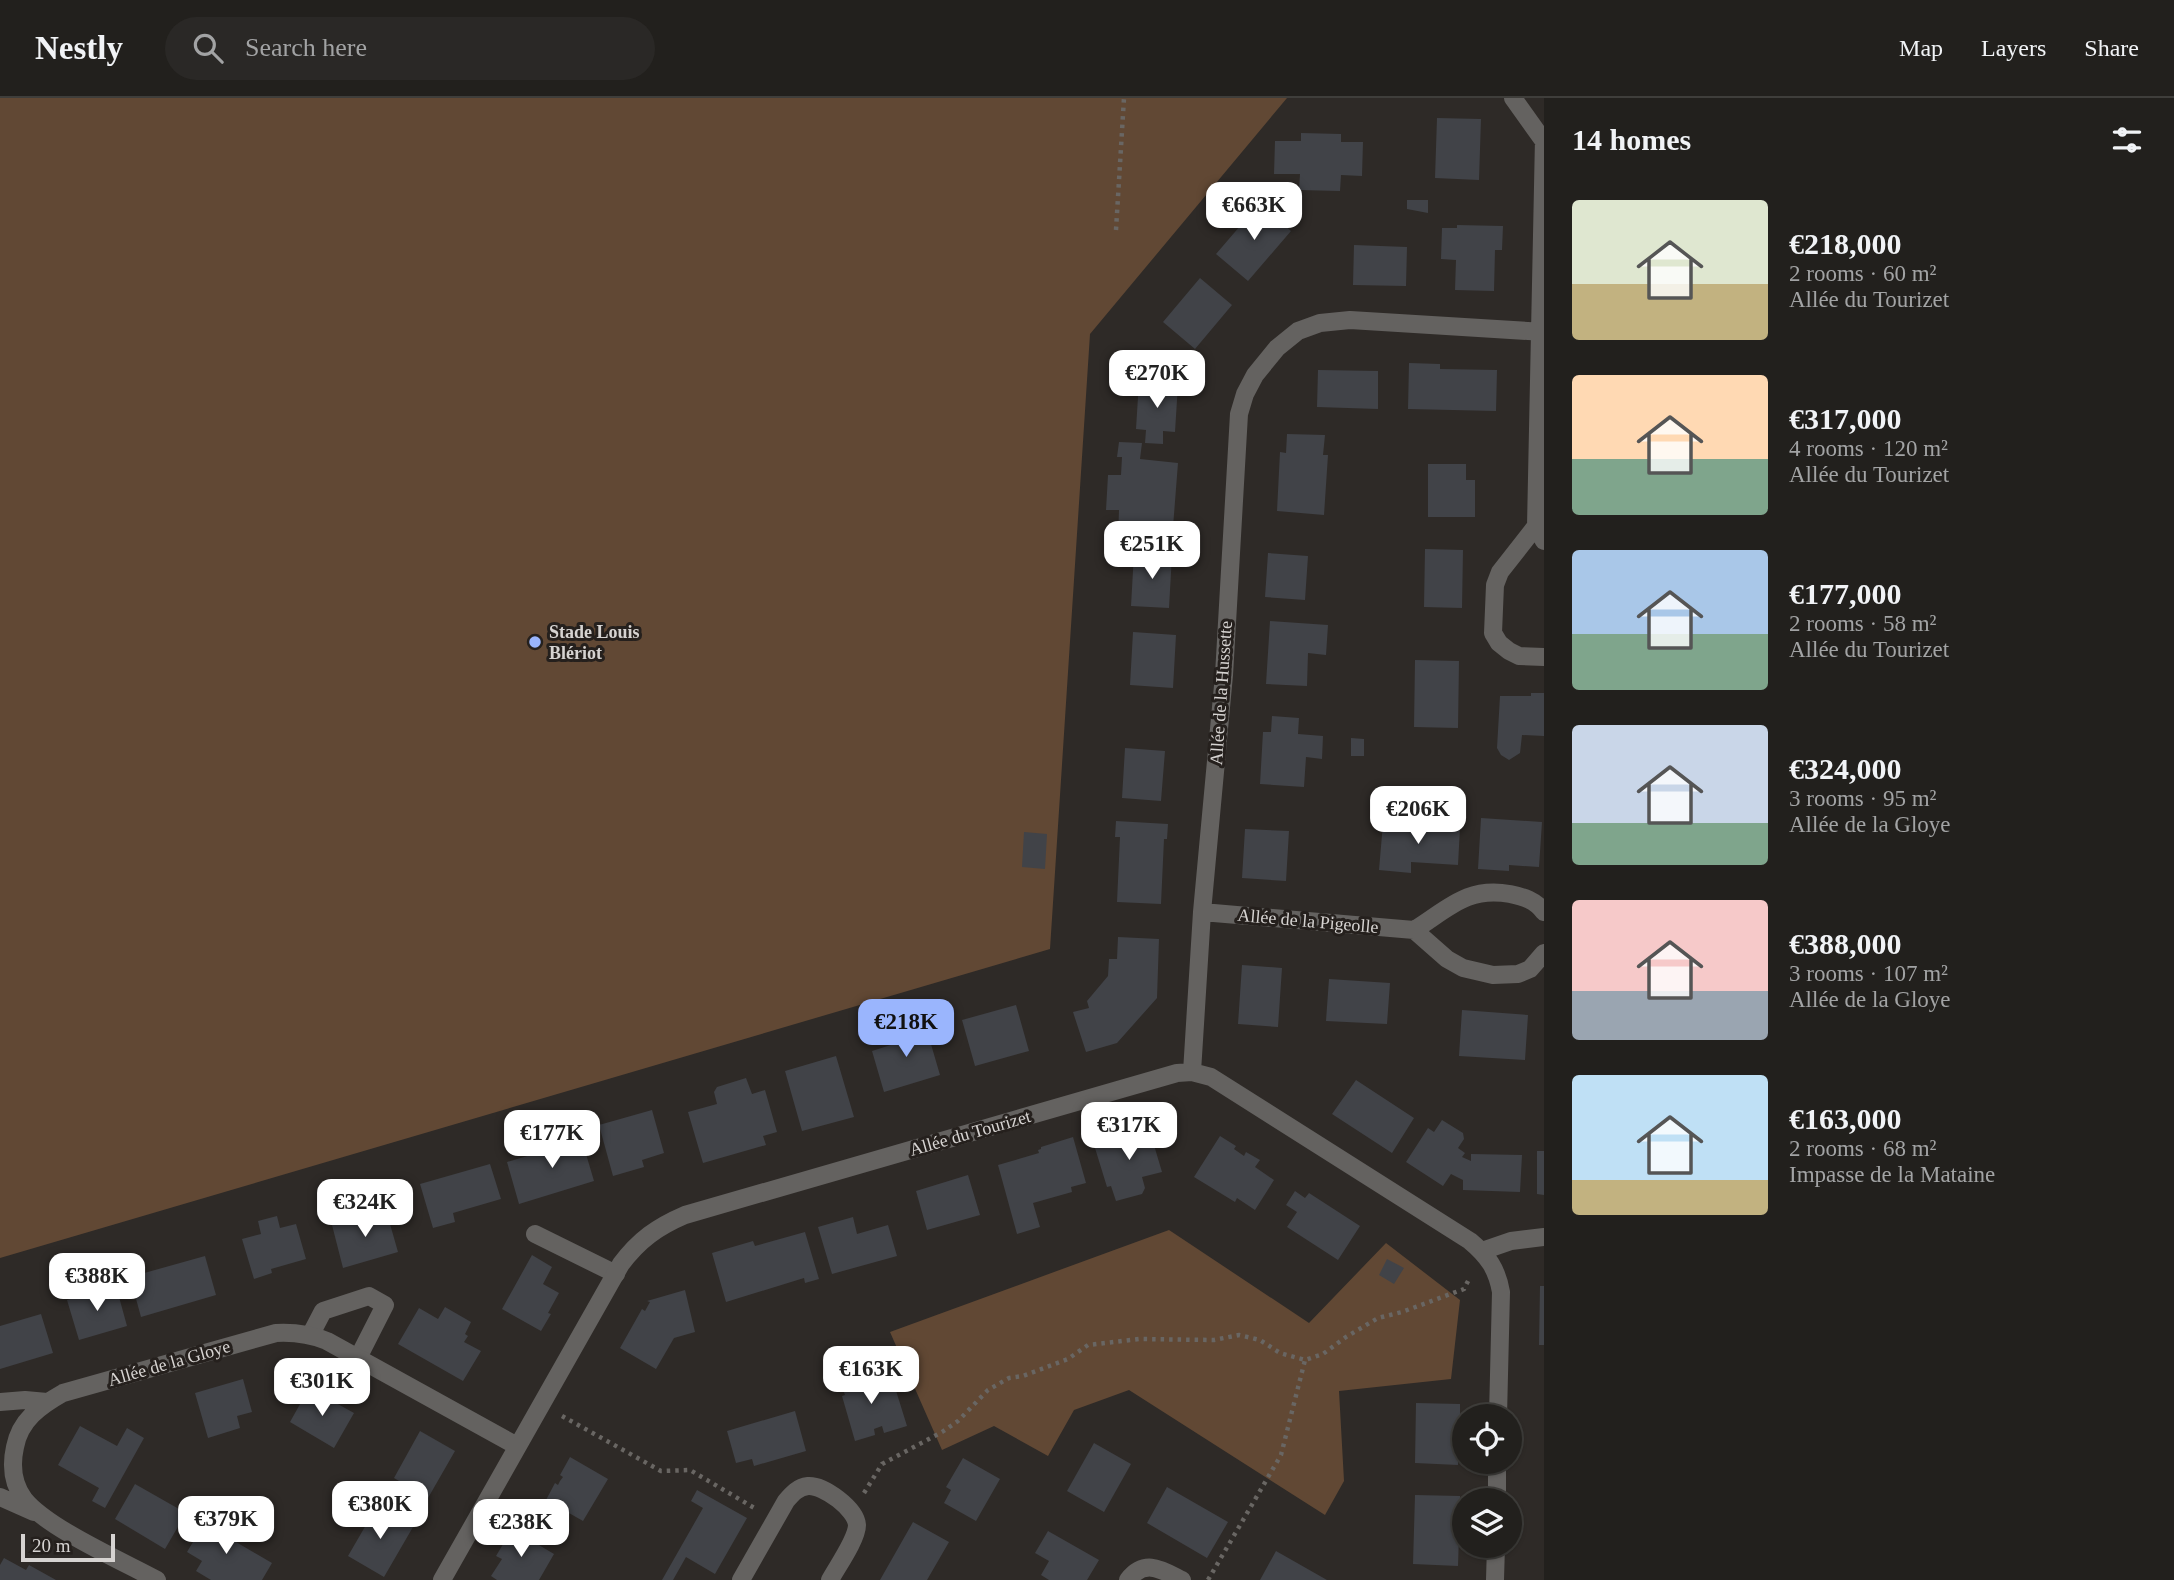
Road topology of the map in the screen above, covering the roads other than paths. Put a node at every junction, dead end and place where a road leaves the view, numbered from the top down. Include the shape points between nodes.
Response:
1 (1513, 98) edge
2 (1544, 139) edge
3 (1543, 332) edge
4 (1540, 534) edge
5 (1544, 657) edge
6 (1202, 912) junction
7 (1544, 912) edge
8 (1414, 930) junction
9 (1544, 953) edge
10 (1192, 1072) junction
11 (535, 1234) dead end
12 (1544, 1237) edge
13 (1482, 1251) junction
14 (616, 1274) junction
15 (311, 1334) junction
16 (358, 1358) junction
17 (0, 1402) edge
18 (47, 1402) junction
19 (1498, 1404) edge
20 (517, 1446) junction
21 (0, 1497) edge
22 (40, 1514) junction
23 (1496, 1558) edge
24 (157, 1580) edge
25 (442, 1580) edge
26 (741, 1580) edge
27 (830, 1580) edge
28 (1128, 1580) edge
29 (1182, 1580) edge
30 (1495, 1580) edge

1 - 2 street
2 - 3 street
3 - 4 street
3 - 6 street, Allée de la Hussette via 1350,320 1320,323 1298,331 1255,375 1245,394 1236,436 1224,675
4 - 5 street via 1500,572 1493,633 1499,643 1519,656
6 - 8 street, Allée de la Pigeolle
6 - 10 street, Allée de la Hussette
7 - 8 street via 1525,897 1478,893
8 - 9 street via 1447,959 1493,975 1530,969
10 - 13 street via 1229,1088
10 - 14 street, Allée du Tourizet via 685,1215 645,1236
11 - 14 street
12 - 13 street
13 - 19 street via 1498,1275 1501,1292
14 - 20 street, Allée du Tourizet
15 - 16 street, Allée de la Gloye
15 - 16 street via 323,1311 369,1296 385,1305
15 - 18 street, Allée de la Gloye via 276,1333
16 - 20 street, Allée de la Gloye
17 - 18 street, Allée de la Gloye
18 - 22 street, Allée de la Gloye via 25,1422 14,1453 17,1485
20 - 25 street, Allée du Tourizet
21 - 22 street, Allée de la Gloye
22 - 24 street, Allée de la Gloye
23 - 30 street
26 - 27 street via 794,1491 806,1486 818,1488 852,1511 857,1521
28 - 29 street via 1146,1567

